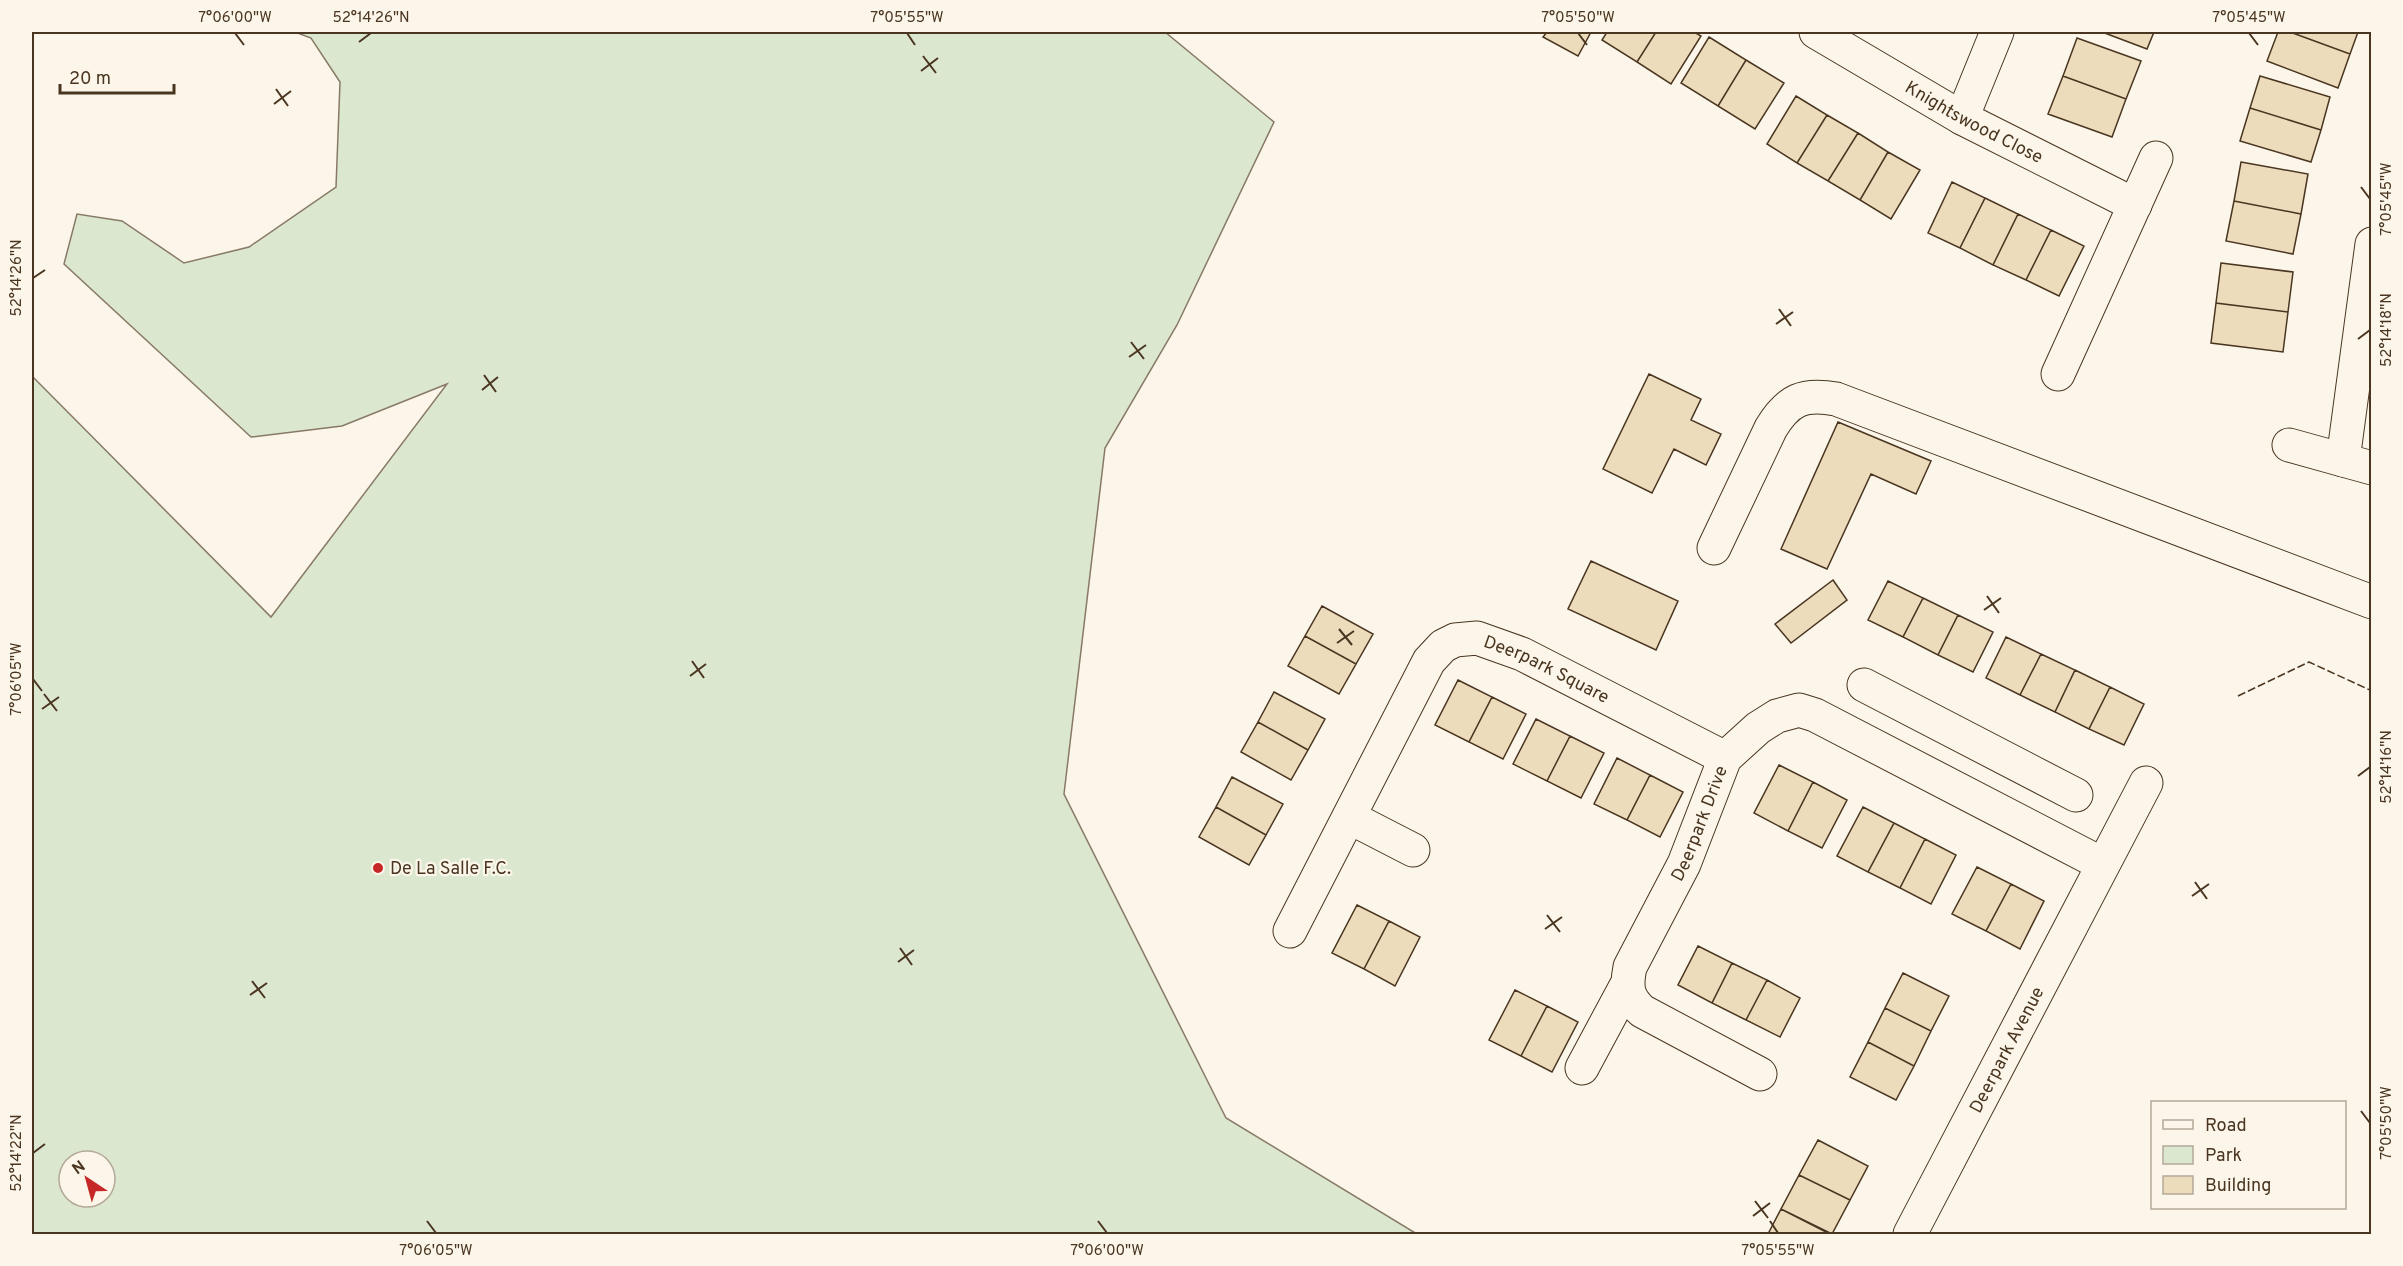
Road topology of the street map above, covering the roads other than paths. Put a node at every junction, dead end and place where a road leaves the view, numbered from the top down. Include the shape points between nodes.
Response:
1 (1816, 32) edge
2 (1997, 32) edge
3 (1962, 118) junction
4 (2156, 158) dead end
5 (2135, 205) junction
6 (2372, 244) edge
7 (2058, 374) dead end
8 (2289, 446) dead end
9 (2357, 464) edge
10 (1714, 548) dead end
11 (2372, 602) edge
12 (1864, 685) dead end
13 (1937, 723) junction
14 (1725, 758) junction
15 (1914, 766) junction
16 (2146, 783) dead end
17 (2076, 795) dead end
18 (1349, 817) junction
19 (1413, 850) dead end
20 (2102, 864) junction
21 (1290, 931) dead end
22 (1626, 986) junction
23 (1582, 1068) dead end
24 (1760, 1074) dead end
25 (1910, 1234) edge

1 - 3 street, Knightswood Close
2 - 3 street
3 - 5 street, Knightswood Close
4 - 5 street
5 - 7 street
6 - 9 street
8 - 9 street
10 - 11 street via 1782,410 1816,395 1836,399
12 - 13 street
13 - 15 street
13 - 17 street
14 - 15 street, Deerpark Drive via 1758,728 1777,716 1799,710
14 - 18 street, Deerpark Square via 1522,654 1477,638 1455,640 1443,646 1430,661
14 - 22 street, Deerpark Drive via 1684,864 1630,968
15 - 20 street, Deerpark Drive
16 - 20 street, Deerpark Avenue
18 - 19 street
18 - 21 street, Deerpark Square
20 - 25 street, Deerpark Avenue
22 - 23 street, Deerpark Drive
22 - 24 street via 1631,1001 1642,1011

